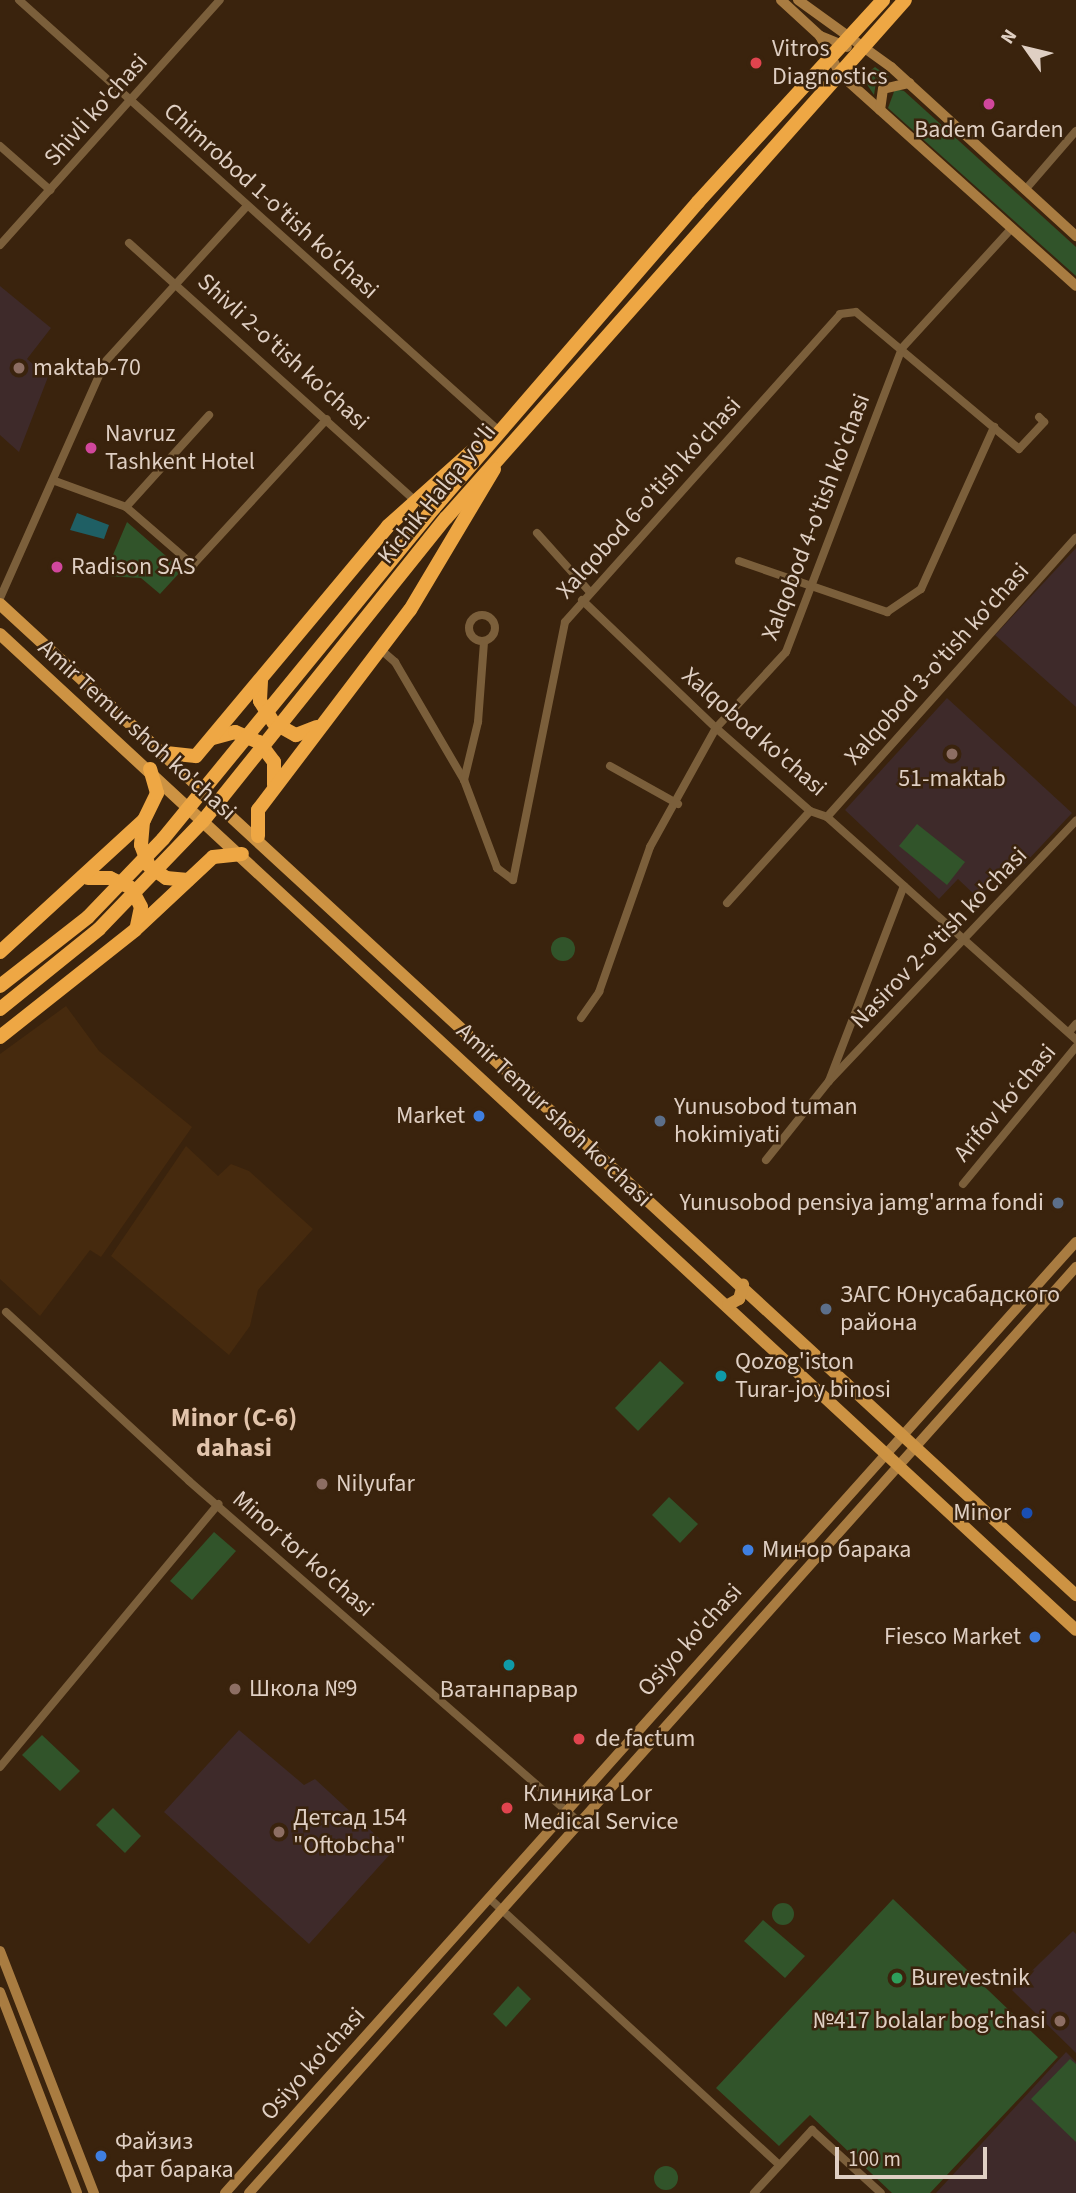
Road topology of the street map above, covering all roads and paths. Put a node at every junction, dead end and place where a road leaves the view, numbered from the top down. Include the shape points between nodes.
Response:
1 (19, 0) edge
2 (220, 0) edge
3 (781, 0) edge
4 (798, 0) edge
5 (883, 0) edge
6 (905, 0) edge
7 (863, 47) junction
8 (840, 48) junction
9 (840, 74) junction
10 (909, 83) junction
11 (131, 98) junction
12 (880, 110) junction
13 (1076, 131) edge
14 (0, 146) edge
15 (50, 190) junction
16 (1025, 190) junction
17 (247, 206) junction
18 (1012, 228) junction
19 (1076, 236) edge
20 (129, 243) dead end
21 (0, 245) edge
22 (176, 281) junction
23 (1076, 286) edge
24 (902, 348) junction
25 (209, 415) dead end
26 (1039, 417) dead end
27 (327, 419) junction
28 (994, 427) junction
29 (498, 430) junction
30 (509, 441) junction
31 (55, 481) junction
32 (410, 497) junction
33 (126, 507) junction
34 (440, 513) junction
35 (537, 533) dead end
36 (1076, 538) edge
37 (740, 561) dead end
38 (814, 588) junction
39 (590, 592) junction
40 (0, 597) edge
41 (582, 600) junction
42 (0, 604) edge
43 (0, 634) edge
44 (484, 643) dead end
45 (380, 649) junction
46 (261, 679) junction
47 (317, 727) junction
48 (716, 728) junction
49 (211, 739) junction
50 (166, 753) junction
51 (610, 766) dead end
52 (150, 769) junction
53 (464, 780) junction
54 (272, 790) junction
55 (678, 804) junction
56 (810, 811) junction
57 (827, 817) junction
58 (144, 820) junction
59 (1075, 823) edge
60 (258, 836) junction
61 (242, 854) junction
62 (88, 878) junction
63 (188, 880) junction
64 (904, 886) junction
65 (727, 903) dead end
66 (135, 930) junction
67 (964, 938) junction
68 (0, 952) edge
69 (0, 986) edge
70 (431, 995) junction
71 (0, 1009) edge
72 (415, 1014) junction
73 (581, 1018) dead end
74 (1076, 1024) edge
75 (1069, 1032) junction
76 (0, 1037) edge
77 (1076, 1040) edge
78 (1076, 1047) edge
79 (829, 1081) junction
80 (766, 1160) dead end
81 (963, 1184) dead end
82 (1076, 1242) edge
83 (1076, 1267) edge
84 (743, 1285) junction
85 (728, 1305) junction
86 (6, 1312) dead end
87 (902, 1435) junction
88 (914, 1446) junction
89 (886, 1452) junction
90 (898, 1463) junction
91 (218, 1504) junction
92 (1076, 1595) edge
93 (1076, 1630) edge
94 (0, 1767) edge
95 (566, 1811) junction
96 (578, 1821) junction
97 (489, 1898) junction
98 (501, 1908) junction
99 (0, 1951) edge
100 (0, 1992) edge
101 (777, 2163) junction
102 (77, 2193) edge
103 (94, 2193) edge
104 (225, 2193) edge
105 (249, 2193) edge
106 (754, 2193) edge
107 (881, 2193) edge

1 - 11 street, Chimrobod 1-o'tish ko'chasi
2 - 11 street, Shivli ko'chasi
3 - 8 main road
4 - 8 main road
5 - 8 highway, Kichik Halqa yo'li
6 - 7 highway, Kichik Halqa yo'li
7 - 8 main road
7 - 9 highway, Kichik Halqa yo'li
7 - 10 main road
8 - 9 main road
8 - 29 highway, Kichik Halqa yo'li
9 - 12 main road
9 - 30 highway, Kichik Halqa yo'li
10 - 12 main road via 883,89
10 - 16 main road
11 - 15 street, Shivli ko'chasi
11 - 17 street, Chimrobod 1-o'tish ko'chasi
12 - 18 main road
13 - 16 street
14 - 15 street
15 - 21 street, Shivli ko'chasi
16 - 19 main road
17 - 22 street
17 - 29 street, Chimrobod 1-o'tish ko'chasi
18 - 23 main road
18 - 24 street, Xalqobod 4-o'tish ko'chasi
20 - 22 street, Shivli 2-o'tish ko'chasi
22 - 27 street, Shivli 2-o'tish ko'chasi
22 - 31 street via 105,362
24 - 28 street
24 - 38 street, Xalqobod 4-o'tish ko'chasi
24 - 39 street, Xalqobod 6-o'tish ko'chasi via 856,312 840,314
25 - 33 street
26 - 28 street via 1044,422 1019,449
27 - 32 street, Shivli 2-o'tish ko'chasi
27 - 33 street via 192,567
28 - 38 street via 918,592 884,613
29 - 32 highway
29 - 34 highway, Kichik Halqa yo'li
30 - 34 highway, Kichik Halqa yo'li
30 - 45 highway via 438,570
31 - 33 street
31 - 40 street
32 - 46 highway
34 - 69 highway, Kichik Halqa yo'li, bridge via 163,839 88,916
34 - 71 highway, Kichik Halqa yo'li, bridge via 194,831 90,937
35 - 39 street
36 - 57 street, Xalqobod 3-o'tish ko'chasi
37 - 38 street
38 - 48 street, Xalqobod 4-o'tish ko'chasi via 786,652
39 - 41 street, Xalqobod 6-o'tish ko'chasi
41 - 48 street, Xalqobod ko'chasi
41 - 53 street, Xalqobod 6-o'tish ko'chasi via 565,622 516,877 509,879 497,868
42 - 50 main road, Amir Temur shoh ko'chasi
43 - 52 main road, Amir Temur shoh ko'chasi
44 - 53 street via 478,722
45 - 47 highway
45 - 53 street via 396,662
46 - 47 highway via 260,701 274,723 296,735
46 - 49 highway
47 - 54 highway
48 - 55 street, Xalqobod 4-o'tish ko'chasi
48 - 56 street, Xalqobod ko'chasi
49 - 50 highway via 188,760
49 - 54 highway via 235,733 264,746 276,767
50 - 60 main road, Amir Temur shoh ko'chasi
51 - 55 street
52 - 58 highway via 157,793
52 - 61 main road, Amir Temur shoh ko'chasi
54 - 60 highway via 256,817
55 - 73 street, Xalqobod 4-o'tish ko'chasi via 650,847 599,992
56 - 57 street, Xalqobod ko'chasi
56 - 65 street
57 - 64 street, Xalqobod ko'chasi
58 - 62 highway
58 - 63 highway via 141,845 149,866 166,878
59 - 67 street, Nasirov 2-o'tish ko'chasi
60 - 70 main road, Amir Temur shoh ko'chasi
61 - 63 highway via 220,854
61 - 72 main road, Amir Temur shoh ko'chasi
62 - 66 highway via 110,878 135,892 141,907
62 - 68 highway
63 - 66 highway
64 - 67 street, Xalqobod ko'chasi
64 - 79 street
66 - 76 highway
67 - 75 street, Xalqobod ko'chasi
67 - 79 street, Nasirov 2-o'tish ko'chasi
70 - 72 main road
70 - 84 main road, Amir Temur shoh ko'chasi
72 - 85 main road, Amir Temur shoh ko'chasi
74 - 75 street
75 - 77 street, Xalqobod ko'chasi
78 - 81 street, Arifov ko‘chasi
79 - 80 street
82 - 87 main road, Osiyo ko'chasi
83 - 88 main road, Osiyo ko'chasi
84 - 85 main road via 738,1300
84 - 87 main road, Amir Temur shoh ko'chasi
85 - 89 main road, Amir Temur shoh ko'chasi
86 - 91 street, Minor tor ko'chasi
87 - 88 main road, Amir Temur shoh ko'chasi
87 - 89 main road, Osiyo ko'chasi
88 - 90 main road, Osiyo ko'chasi
88 - 92 main road, Amir Temur shoh ko'chasi
89 - 90 main road, Amir Temur shoh ko'chasi
89 - 95 main road, Osiyo ko'chasi
90 - 93 main road, Amir Temur shoh ko'chasi
90 - 96 main road, Osiyo ko'chasi
91 - 94 street
91 - 95 street, Minor tor ko'chasi
95 - 96 street, Minor tor ko'chasi
95 - 97 main road, Osiyo ko'chasi
96 - 98 main road, Osiyo ko'chasi
97 - 98 street
97 - 104 main road, Osiyo ko'chasi
98 - 101 street
98 - 105 main road, Osiyo ko'chasi
99 - 103 main road
100 - 102 main road
101 - 106 street
101 - 107 street via 812,2130

